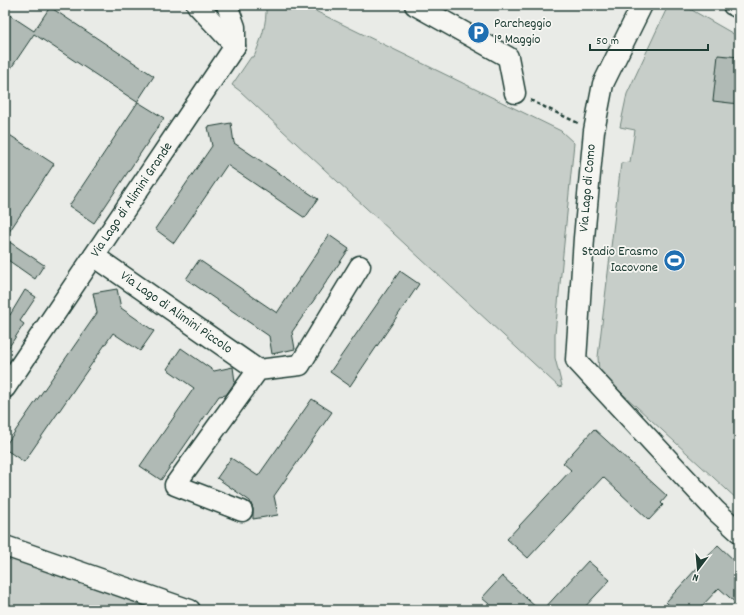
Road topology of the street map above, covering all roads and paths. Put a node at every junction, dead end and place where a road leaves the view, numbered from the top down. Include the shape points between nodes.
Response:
1 (196, 5) edge
2 (227, 5) edge
3 (415, 5) edge
4 (642, 5) edge
5 (733, 5) edge
6 (739, 8) edge
7 (235, 46) junction
8 (515, 93) joint
9 (594, 131) junction
10 (94, 256) junction
11 (360, 266) dead end
12 (258, 370) junction
13 (5, 388) edge
14 (242, 511) dead end
15 (739, 532) edge
16 (5, 546) edge
17 (190, 610) edge

1 - 7 street
2 - 7 street via 235,27
3 - 8 street via 508,57
4 - 9 street, Via Lago di Como via 603,84
5 - 6 street
7 - 10 street, Via Lago di Alimini Grande
8 - 9 path
9 - 15 street, Via Lago di Como via 576,360
10 - 12 street, Via Lago di Alimini Piccolo
10 - 13 street, Via Lago di Alimini Grande
11 - 12 street via 300,365
12 - 14 street via 175,485
16 - 17 street

